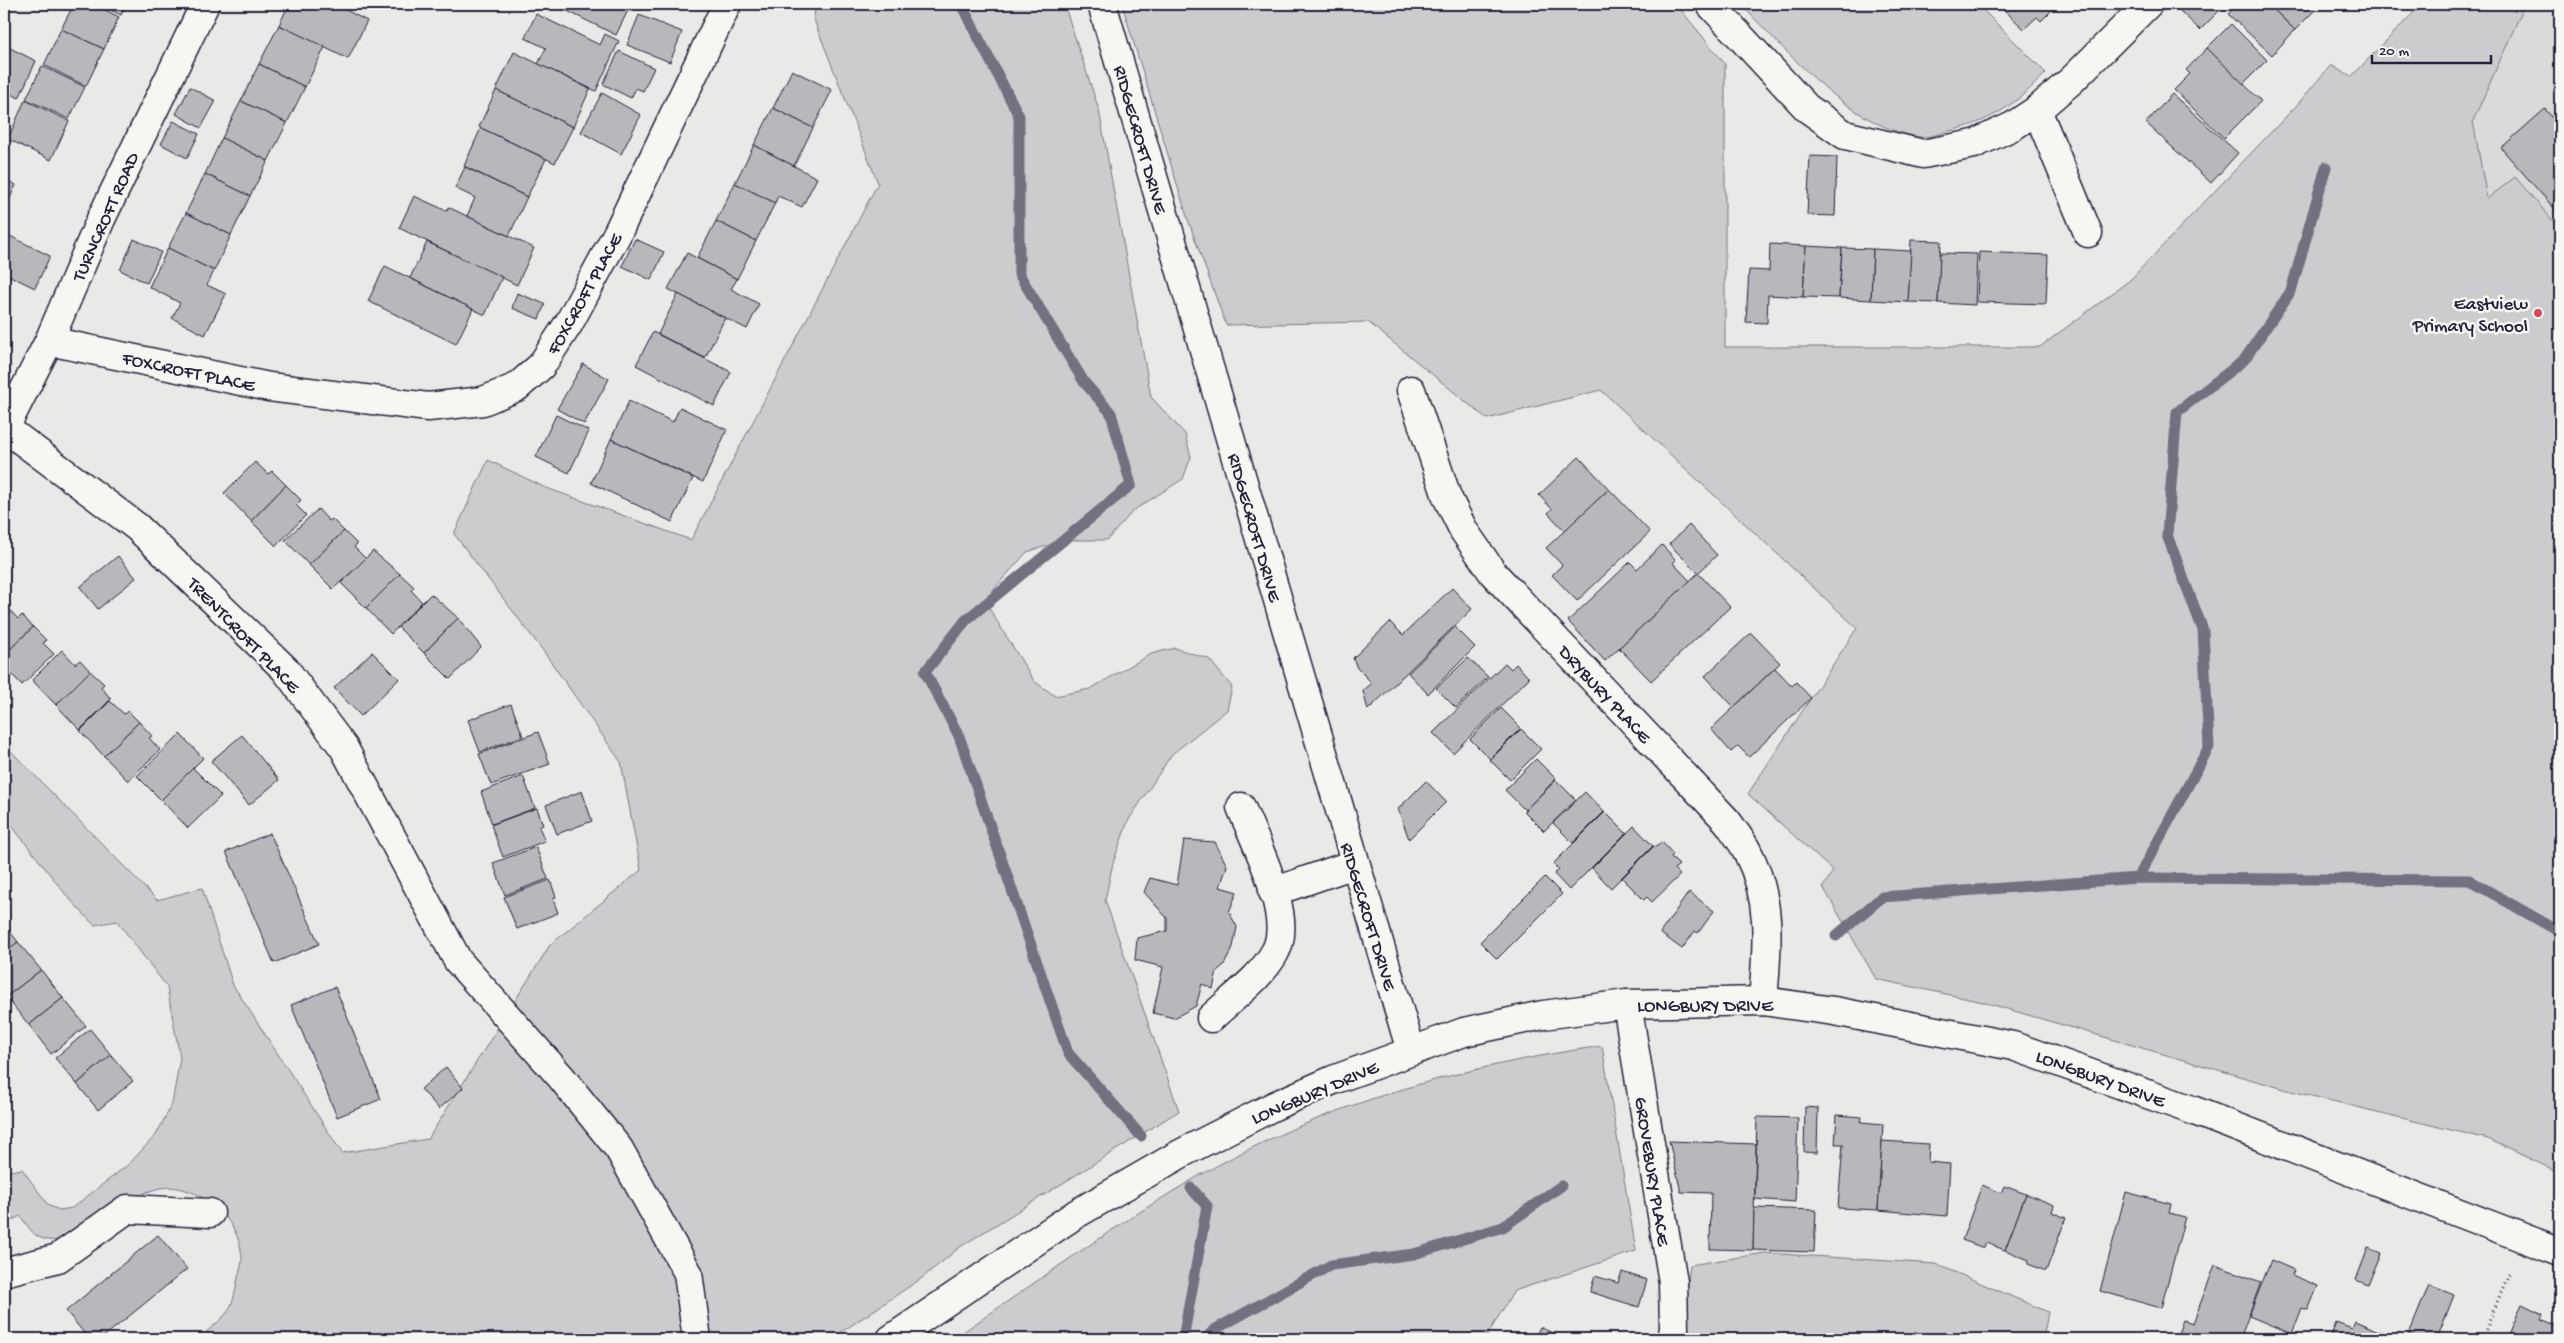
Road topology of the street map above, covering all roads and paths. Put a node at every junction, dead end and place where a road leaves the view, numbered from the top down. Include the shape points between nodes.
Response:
1 (205, 4) edge
2 (727, 4) edge
3 (1102, 4) edge
4 (1710, 4) edge
5 (2148, 4) edge
6 (2037, 110) junction
7 (2088, 234) dead end
8 (49, 341) junction
9 (1411, 390) dead end
10 (4, 429) edge
11 (1241, 807) dead end
12 (1354, 864) junction
13 (1273, 892) junction
14 (1763, 1001) junction
15 (1627, 1004) junction
16 (1211, 1018) dead end
17 (1411, 1051) junction
18 (210, 1213) dead end
19 (2524, 1238) junction
20 (2560, 1252) edge
21 (4, 1272) edge
22 (697, 1339) edge
23 (891, 1339) edge
24 (1672, 1339) edge
25 (2482, 1339) edge

1 - 8 street, TURNCROFT ROAD via 101,219
2 - 8 street, FOXCROFT PLACE via 617,234 569,323 541,366 517,387 482,402 428,407 269,386
3 - 12 street, RIDGECROFT DRIVE
4 - 6 street via 1807,108 1845,135 1923,154 1974,144 2013,126
5 - 6 street
6 - 7 street
8 - 10 street, TURNCROFT ROAD
9 - 14 street, DRYBURY PLACE via 1447,497 1464,531 1493,573 1727,821 1748,853 1760,884 1768,928
10 - 22 street, TRENTCROFT PLACE via 136,527 285,669 344,748 458,961 618,1149 688,1273
11 - 13 street
12 - 13 street
12 - 17 street, RIDGECROFT DRIVE
13 - 16 street via 1281,924 1281,940 1275,953
14 - 15 street, LONGBURY DRIVE
14 - 19 street, LONGBURY DRIVE via 1844,1013 2013,1046 2183,1106
15 - 17 street, LONGBURY DRIVE via 1544,1015 1464,1032
15 - 24 street, GROVEBURY PLACE via 1673,1282
17 - 23 street, LONGBURY DRIVE via 1282,1102 1182,1153 1076,1214
18 - 21 street via 127,1209 58,1258
19 - 20 street, LONGBURY DRIVE
19 - 25 path

